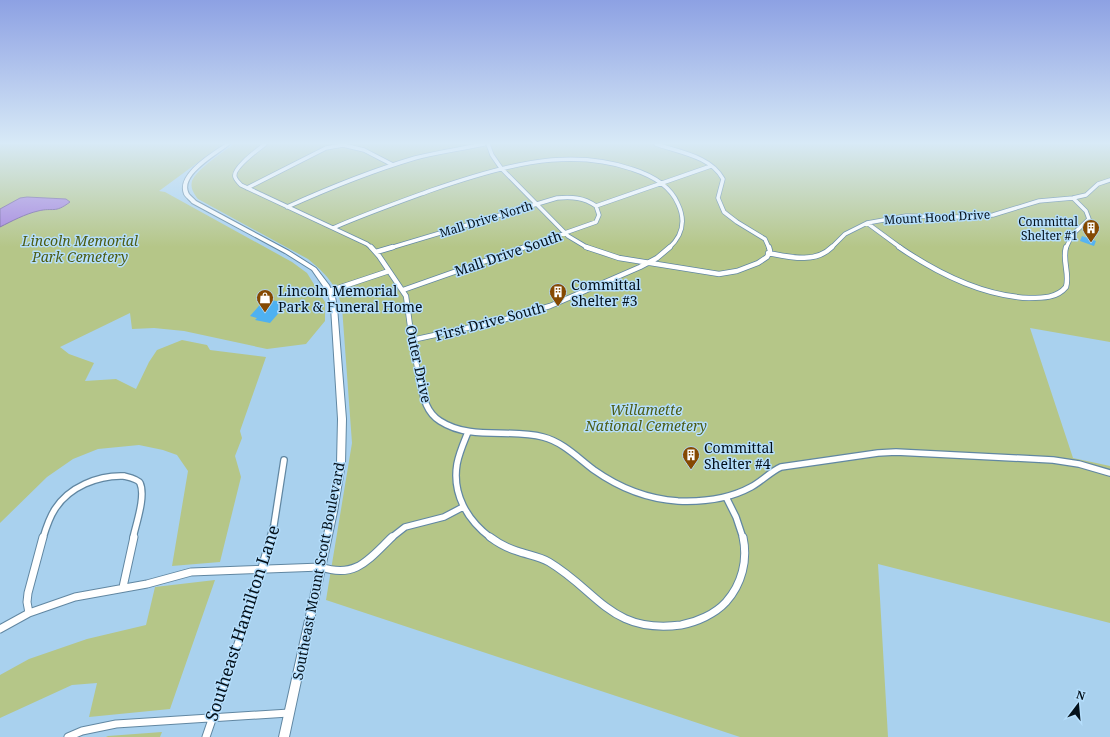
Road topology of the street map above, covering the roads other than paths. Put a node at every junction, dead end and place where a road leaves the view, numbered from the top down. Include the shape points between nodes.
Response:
1 (188, 178) edge
2 (236, 178) edge
3 (266, 178) edge
4 (356, 178) edge
5 (470, 178) edge
6 (512, 178) edge
7 (652, 178) edge
8 (675, 178) edge
9 (723, 178) edge
10 (1110, 180) edge
11 (661, 183) junction
12 (247, 188) junction
13 (1073, 198) junction
14 (537, 204) junction
15 (596, 206) junction
16 (288, 207) junction
17 (867, 223) junction
18 (333, 228) junction
19 (565, 233) junction
20 (376, 252) junction
21 (768, 253) junction
22 (650, 263) junction
23 (389, 271) junction
24 (403, 290) junction
25 (330, 291) junction
26 (412, 340) junction
27 (468, 432) junction
28 (284, 460) dead end
29 (1110, 473) edge
30 (726, 497) junction
31 (463, 507) junction
32 (321, 567) junction
33 (261, 570) junction
34 (123, 588) junction
35 (29, 613) junction
36 (0, 629) edge
37 (289, 713) junction
38 (211, 718) junction
39 (68, 737) edge
40 (206, 737) edge
41 (284, 737) edge

1 - 25 main road, Southeast Mount Scott Boulevard via 185,190 188,197 207,210 304,262 317,272
2 - 12 street
3 - 12 street
4 - 16 street
5 - 18 street, First Drive South via 363,215
6 - 14 street
7 - 11 street, First Drive South
8 - 11 street
9 - 21 street via 718,196 722,209 765,239 769,247
10 - 13 street, Mount Hood Drive via 1098,184 1086,195
11 - 15 street
11 - 22 street, First Drive South via 680,205 683,216 677,238
12 - 16 street, Outer Drive
13 - 17 street, Mount Hood Drive via 1039,201 986,216 906,216
13 - 17 street via 1086,211 1089,219 1073,234 1067,246 1064,261 1068,280 1066,285 1058,293 1040,298 1009,297 969,284 910,254
14 - 15 street, Mall Drive North via 557,198 575,197
14 - 19 street
14 - 20 street, Mall Drive North
15 - 19 street, Mall Drive South via 599,215 596,222
16 - 18 street, Outer Drive
17 - 21 street, Mount Hood Drive via 845,234 829,250 815,256 796,258
18 - 20 street, Outer Drive via 367,244
19 - 22 street via 589,249 618,258
19 - 24 street, Mall Drive South
20 - 23 street, Outer Drive
21 - 22 street via 760,262 724,274
22 - 26 street, First Drive South via 528,313 464,330
23 - 24 street, Outer Drive
23 - 25 street
24 - 26 street, Outer Drive
25 - 32 main road, Southeast Mount Scott Boulevard via 334,307 339,369 342,446 338,485
26 - 27 street, Outer Drive via 428,408 447,425
27 - 30 street, Outer Drive via 523,432 545,437 562,445 595,471 619,485 653,497 690,501
27 - 31 street via 456,465 457,488
28 - 33 street, Southeast Hamilton Lane via 274,525
29 - 30 street, Outer Drive via 1079,464 1046,459 886,453 779,468 751,487
30 - 31 street via 744,536 744,567 740,581 719,610 689,624 673,627 626,620 600,604 546,561 495,541 481,531
31 - 32 street via 444,518 397,532 361,566 350,570 333,571
32 - 33 street
32 - 37 main road, Southeast Mount Scott Boulevard
33 - 34 street via 191,572
33 - 38 street, Southeast Hamilton Lane via 249,612
34 - 35 street via 74,597
34 - 35 street via 142,489 137,480 118,476 95,480 77,488 54,510 28,595
35 - 36 street
37 - 38 street
37 - 41 main road, Southeast Mount Scott Boulevard
38 - 39 street via 116,724 82,731
38 - 40 street, Southeast Hamilton Lane

